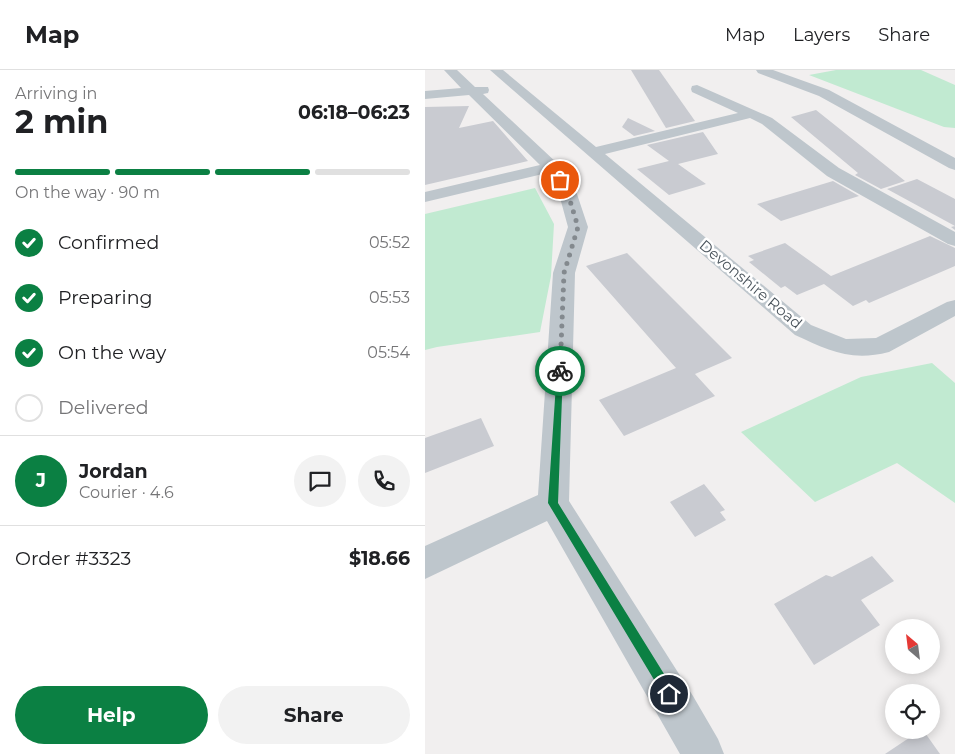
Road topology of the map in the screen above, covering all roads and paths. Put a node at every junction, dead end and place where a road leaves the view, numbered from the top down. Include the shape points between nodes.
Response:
1 (449, 70) edge
2 (496, 70) edge
3 (762, 70) edge
4 (515, 85) junction
5 (697, 89) dead end
6 (471, 91) junction
7 (425, 95) edge
8 (751, 114) junction
9 (595, 152) junction
10 (955, 165) edge
11 (552, 167) junction
12 (425, 198) edge
13 (955, 240) edge
14 (955, 307) edge
15 (553, 503) junction
16 (425, 563) edge
17 (703, 754) edge

1 - 6 street
2 - 4 street, Devonshire Road
3 - 10 street via 824,93
4 - 6 street
4 - 9 street, Devonshire Road
5 - 8 street
6 - 7 street
6 - 11 street
8 - 9 street
8 - 13 street via 767,122 833,172
9 - 14 street, Devonshire Road via 803,330 843,347 880,346
11 - 12 street
11 - 15 street via 568,194 578,227 564,273
15 - 16 street
15 - 17 street

